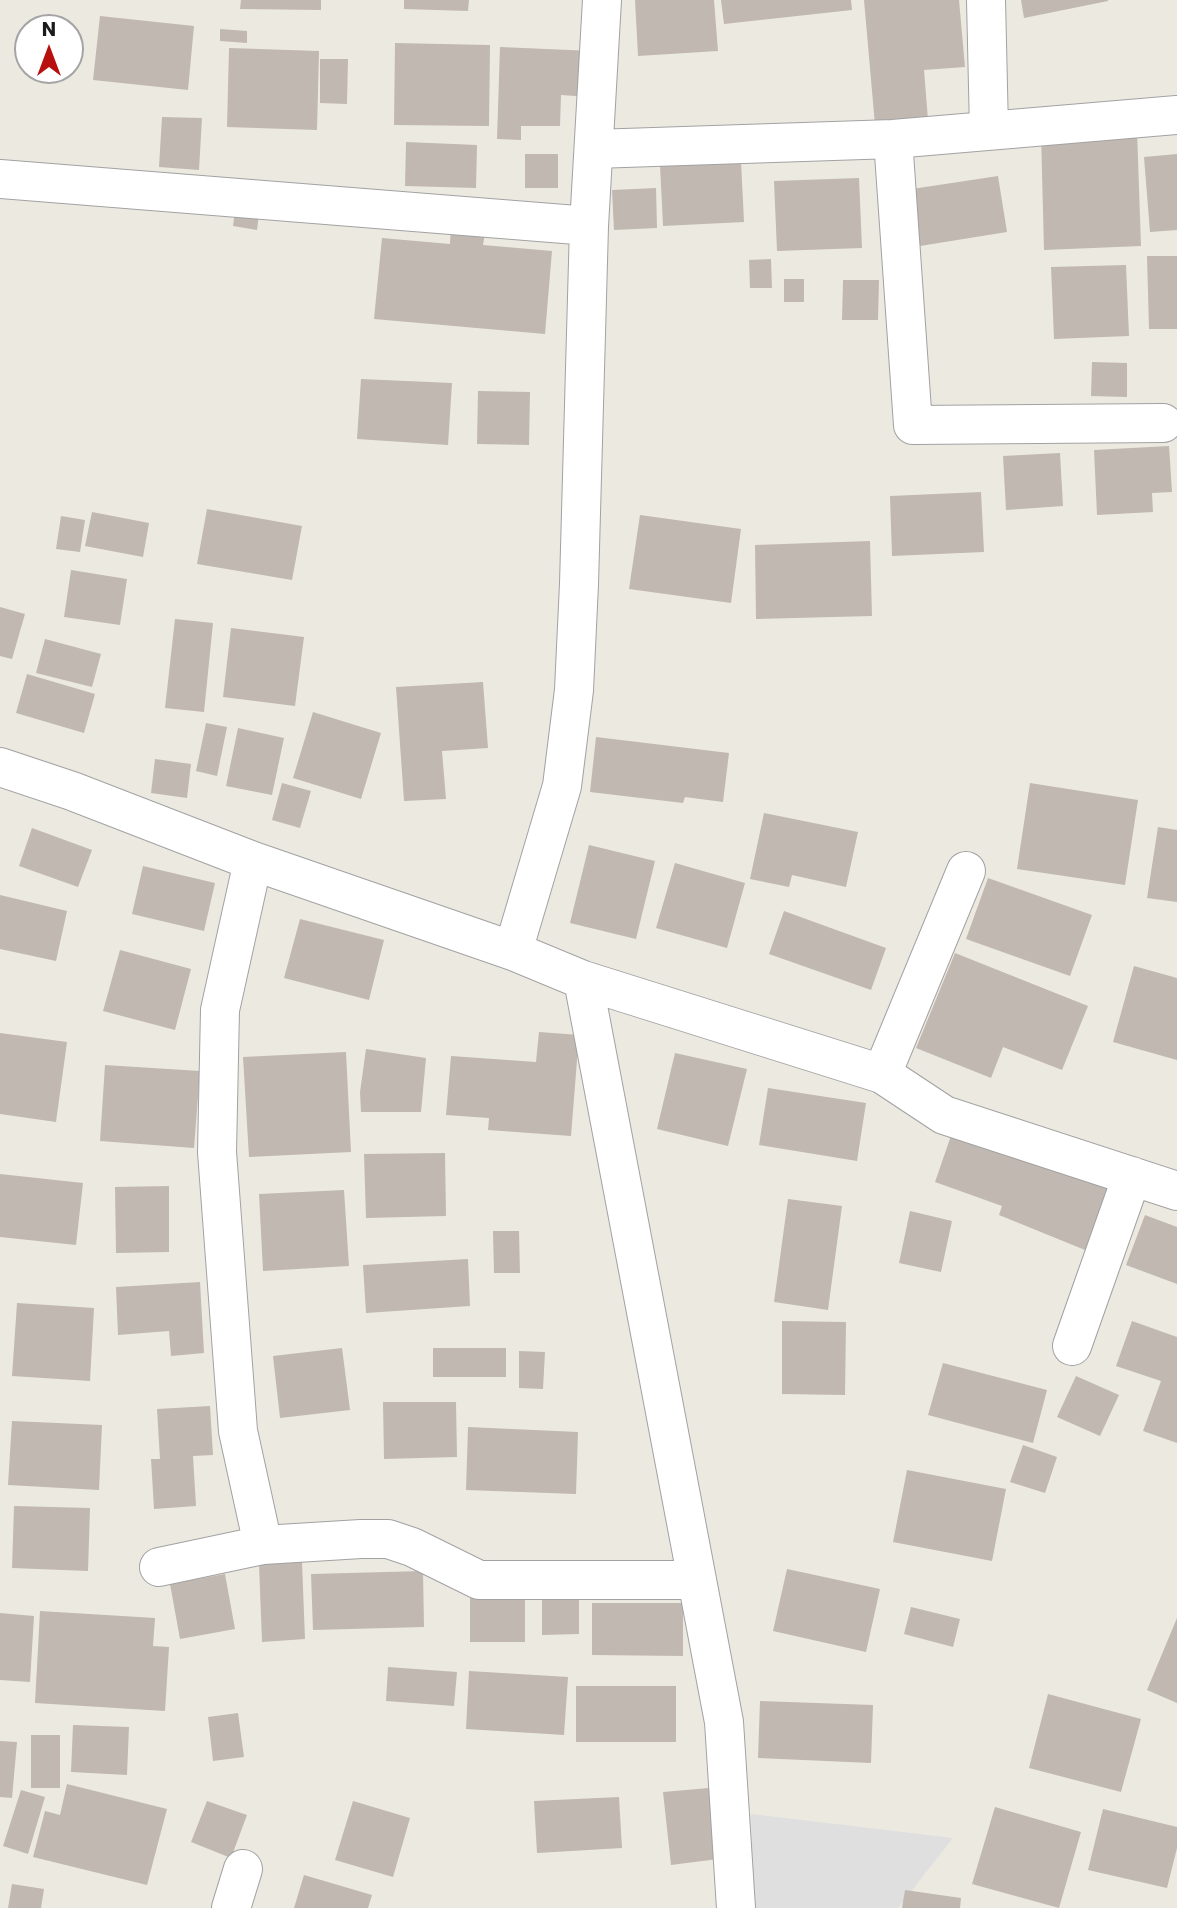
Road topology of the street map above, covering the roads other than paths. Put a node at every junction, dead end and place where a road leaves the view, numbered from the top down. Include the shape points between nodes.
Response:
1 (601, 0) edge
2 (986, 0) edge
3 (1177, 115) edge
4 (989, 130) junction
5 (893, 139) junction
6 (594, 149) junction
7 (0, 179) edge
8 (589, 226) junction
9 (1163, 423) dead end
10 (0, 767) edge
11 (253, 861) junction
12 (966, 871) dead end
13 (513, 951) junction
14 (583, 980) junction
15 (882, 1074) junction
16 (1132, 1176) junction
17 (1177, 1191) edge
18 (1072, 1346) dead end
19 (263, 1545) junction
20 (159, 1567) dead end
21 (697, 1580) junction
22 (243, 1869) dead end
23 (231, 1908) edge
24 (736, 1908) edge

1 - 6 street
2 - 4 street
3 - 4 street
4 - 5 street
5 - 6 street
5 - 9 street via 913,425
6 - 8 street
7 - 8 street
8 - 13 street via 579,584 569,737 562,786
10 - 11 street via 72,790
11 - 13 street
11 - 19 street via 220,1010 217,1152 238,1431
12 - 15 street
13 - 14 street
14 - 15 street
14 - 21 street
15 - 16 street via 944,1115
16 - 17 street
16 - 18 street
19 - 20 street
19 - 21 street via 388,1539 479,1580
21 - 24 street via 724,1722
22 - 23 street

